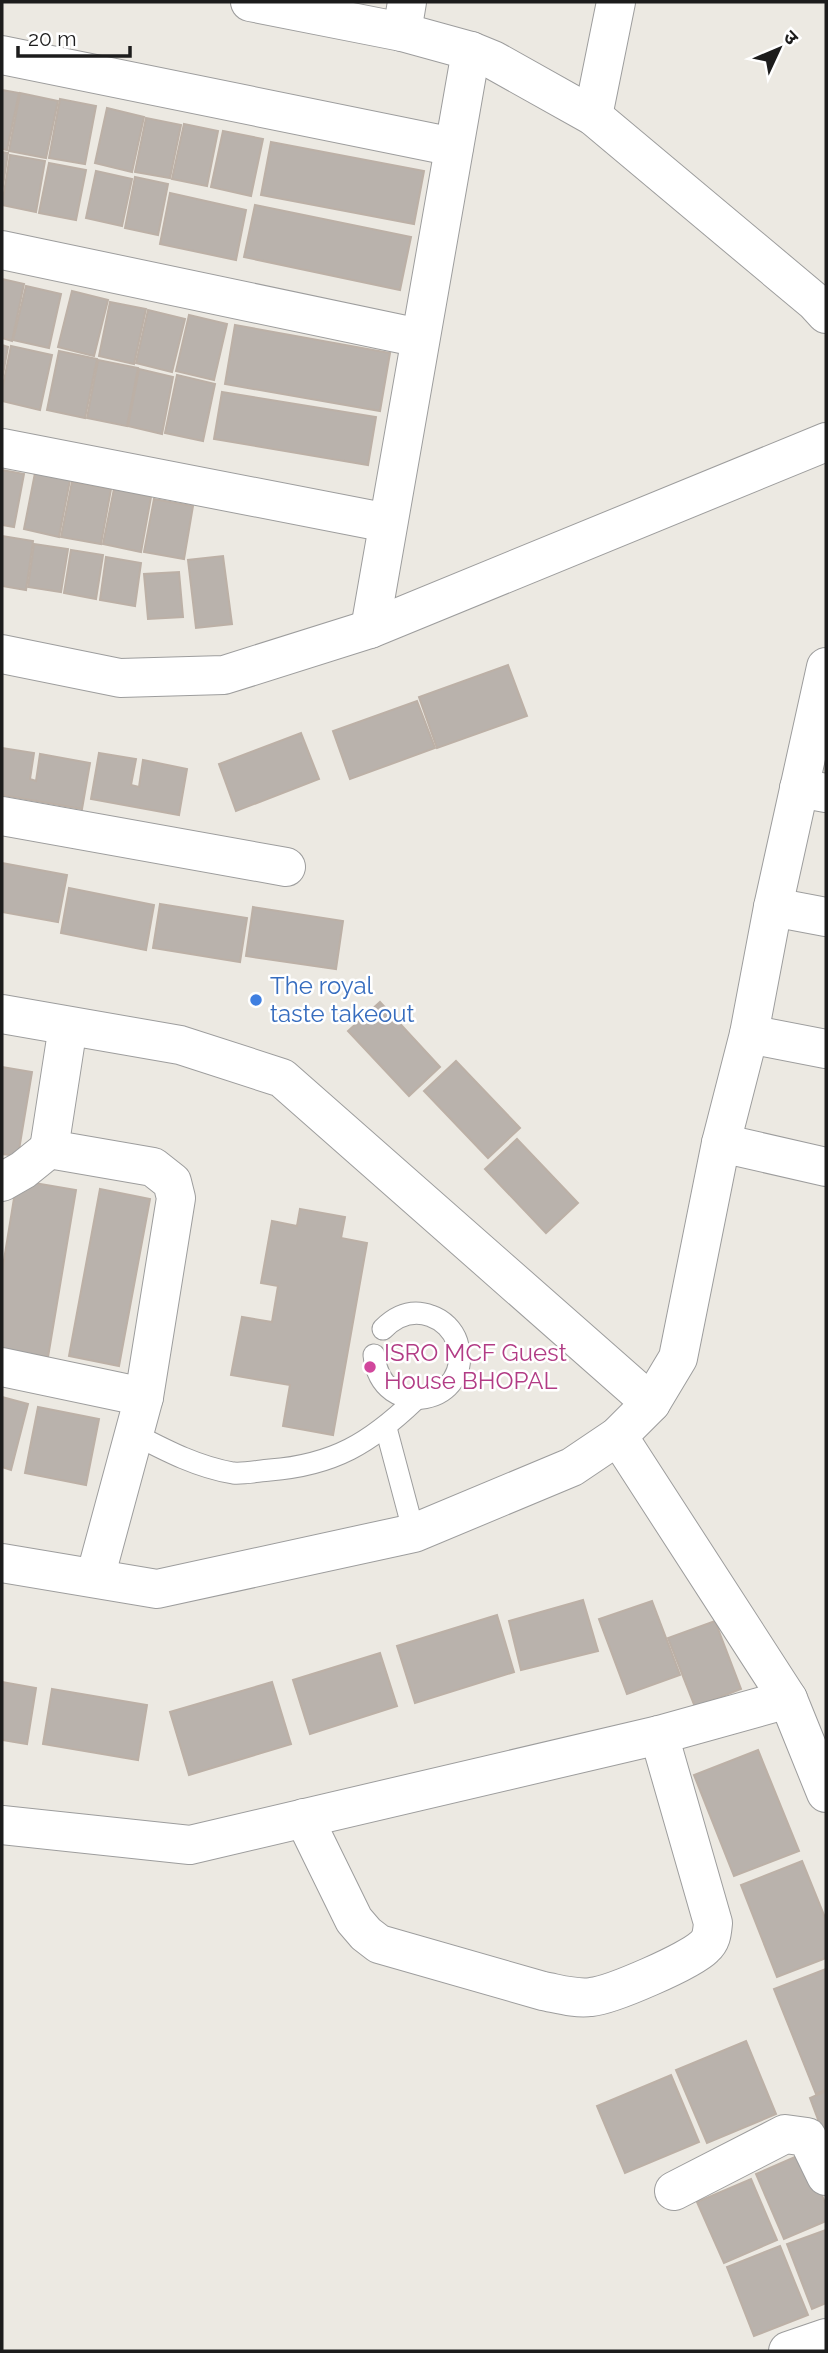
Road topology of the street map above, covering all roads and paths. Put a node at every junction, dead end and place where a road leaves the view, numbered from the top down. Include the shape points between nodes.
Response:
1 (250, 2) edge
2 (615, 2) edge
3 (405, 17) edge
4 (471, 51) junction
5 (2, 55) edge
6 (593, 116) junction
7 (454, 147) junction
8 (2, 250) edge
9 (826, 314) edge
10 (420, 338) junction
11 (826, 442) edge
12 (2, 448) edge
13 (388, 523) junction
14 (370, 628) junction
15 (2, 654) edge
16 (826, 667) edge
17 (813, 791) edge
18 (2, 816) edge
19 (286, 867) dead end
20 (773, 907) junction
21 (826, 917) edge
22 (2, 1014) edge
23 (68, 1026) junction
24 (749, 1034) junction
25 (826, 1049) edge
26 (721, 1143) junction
27 (50, 1149) junction
28 (826, 1167) edge
29 (2, 1182) edge
30 (383, 1329) dead end
31 (374, 1355) dead end
32 (2, 1367) edge
33 (144, 1397) junction
34 (415, 1399) junction
35 (651, 1403) junction
36 (386, 1428) junction
37 (134, 1434) junction
38 (618, 1436) junction
39 (414, 1533) junction
40 (2, 1563) edge
41 (95, 1578) junction
42 (788, 1699) junction
43 (659, 1735) junction
44 (826, 1793) edge
45 (304, 1818) junction
46 (2, 1825) edge
47 (826, 2176) edge
48 (674, 2190) dead end
49 (826, 2338) edge
50 (788, 2351) edge

1 - 3 street
2 - 6 street
3 - 4 street
4 - 6 street
4 - 7 street
5 - 7 street
6 - 9 street
7 - 10 street
8 - 10 street
10 - 13 street
11 - 14 street
12 - 13 street
13 - 14 street
14 - 15 street via 224,675 120,678
16 - 17 street
17 - 20 street
18 - 19 street
20 - 21 street
20 - 24 street
22 - 23 street
23 - 27 street
23 - 35 street via 180,1045 282,1078
24 - 25 street
24 - 26 street
26 - 28 street
26 - 35 street via 678,1358
27 - 29 street
27 - 33 street via 153,1167 172,1182 176,1198
30 - 34 lane via 392,1320 419,1313 434,1317 455,1337 459,1359 453,1379 443,1391
31 - 34 lane via 381,1380 391,1390
32 - 33 street
33 - 37 street
34 - 36 lane
35 - 38 street
36 - 37 lane via 345,1454 298,1468 235,1473 183,1459
36 - 39 lane
37 - 41 street
38 - 39 street via 572,1467
38 - 42 street
39 - 41 street via 158,1589
40 - 41 street
42 - 43 street
42 - 44 street
43 - 45 street
43 - 45 street via 713,1923 712,1936 704,1948 682,1960 592,1997 543,1991 379,1944 354,1920
45 - 46 street via 190,1845
47 - 48 street via 807,2137 785,2134
49 - 50 street

